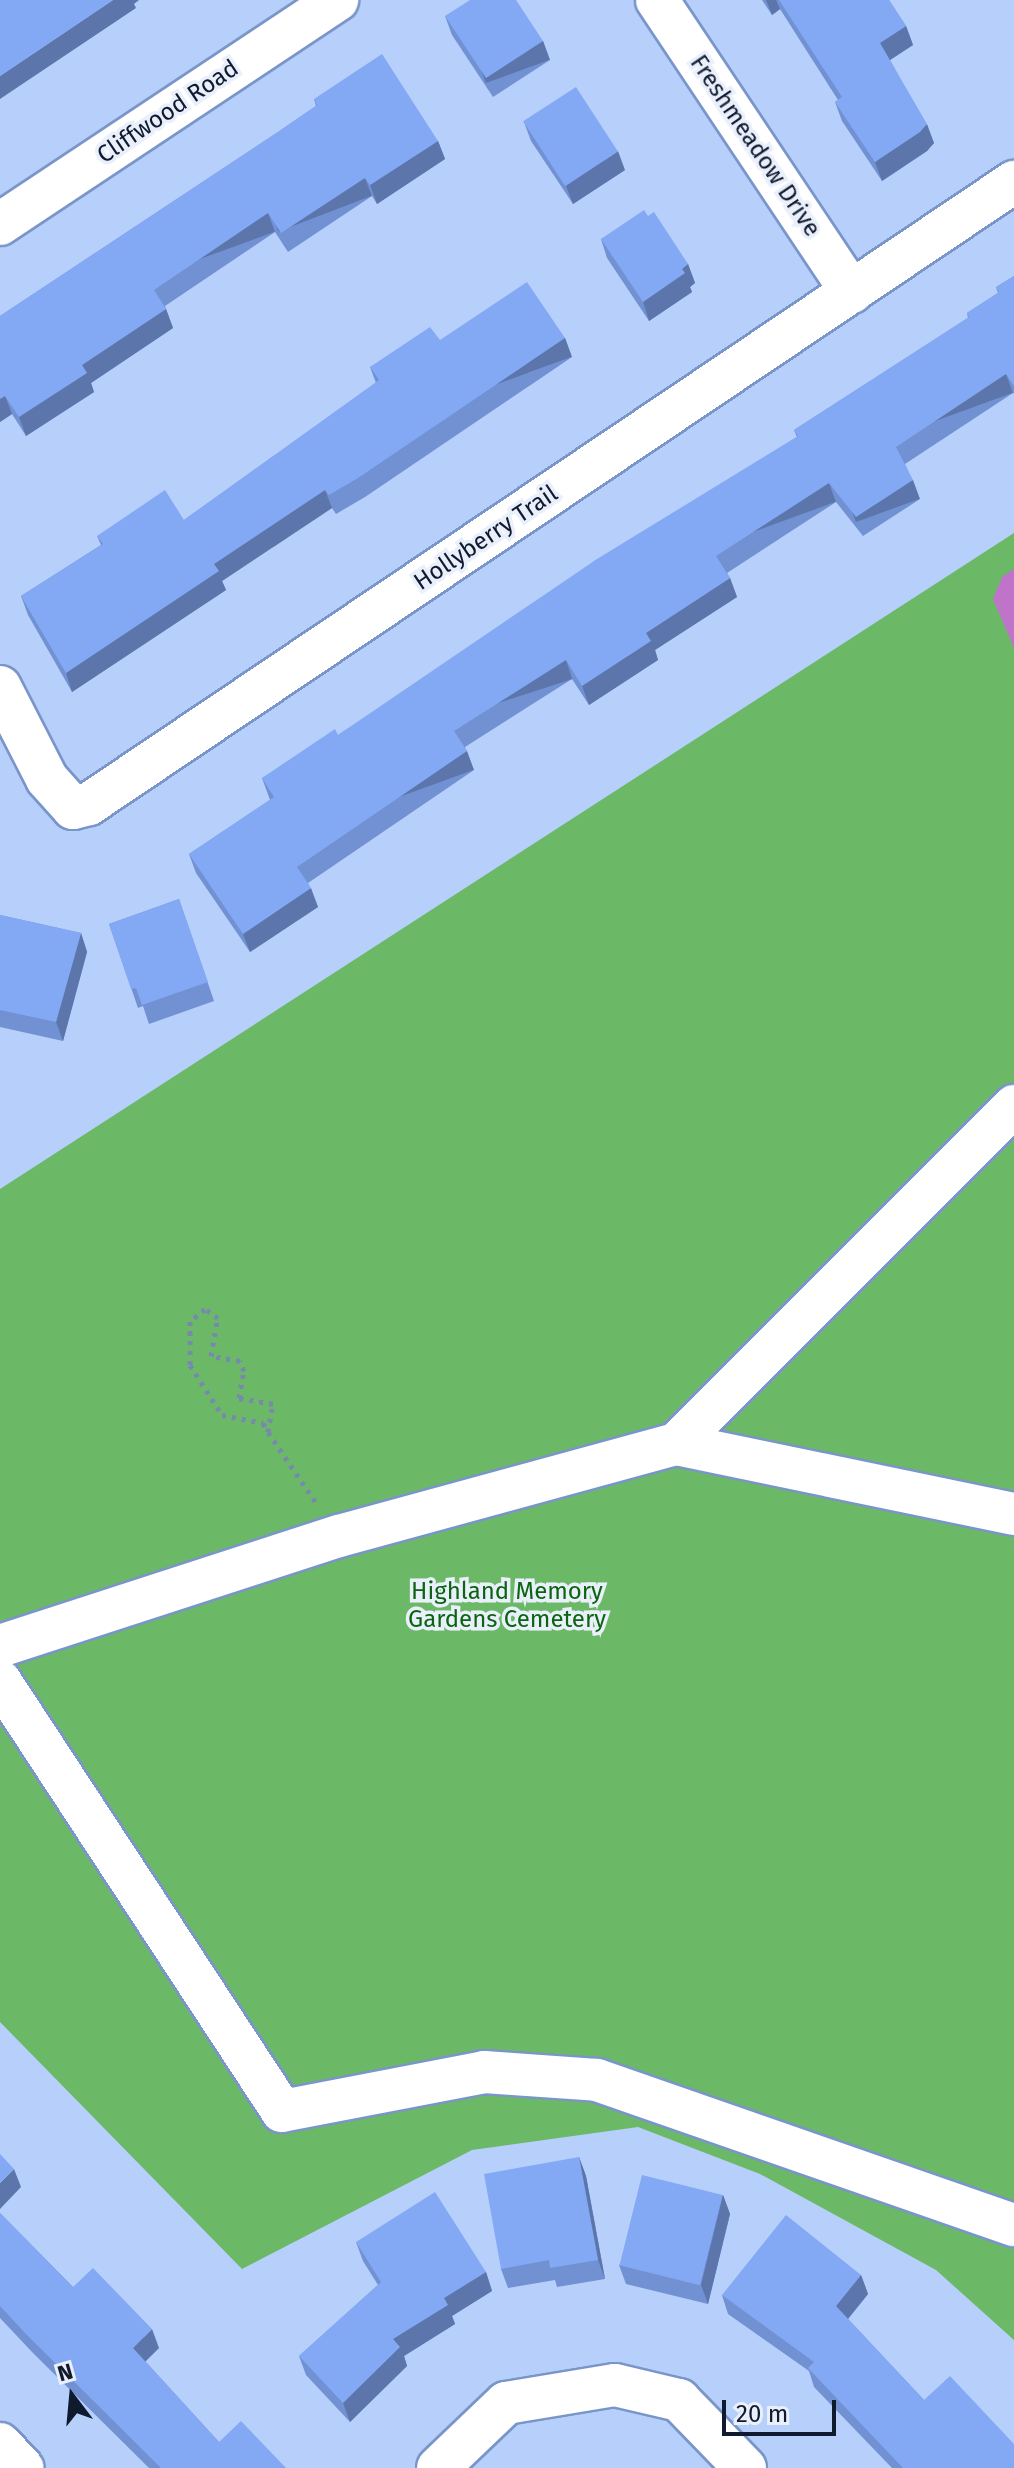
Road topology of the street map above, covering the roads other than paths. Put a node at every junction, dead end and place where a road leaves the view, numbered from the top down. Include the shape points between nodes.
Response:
1 (337, 0) edge
2 (657, 0) edge
3 (1014, 182) edge
4 (0, 224) edge
5 (852, 292) junction
6 (0, 687) edge
7 (1014, 1106) edge
8 (676, 1444) junction
9 (1014, 1514) edge
10 (0, 1646) edge
11 (0, 1681) edge
12 (1014, 2225) edge
13 (0, 2444) edge
14 (22, 2468) edge
15 (438, 2468) edge
16 (745, 2468) edge

1 - 4 street, Cliffwood Road
2 - 5 street, Freshmeadow Drive
3 - 5 street, Hollyberry Trail
5 - 6 street, Hollyberry Trail via 89,804 73,808 47,779
7 - 8 street
8 - 9 street
8 - 10 street via 339,1536
11 - 12 street via 282,2111 484,2072 597,2080
13 - 14 street
15 - 16 street via 506,2403 615,2385 679,2400

